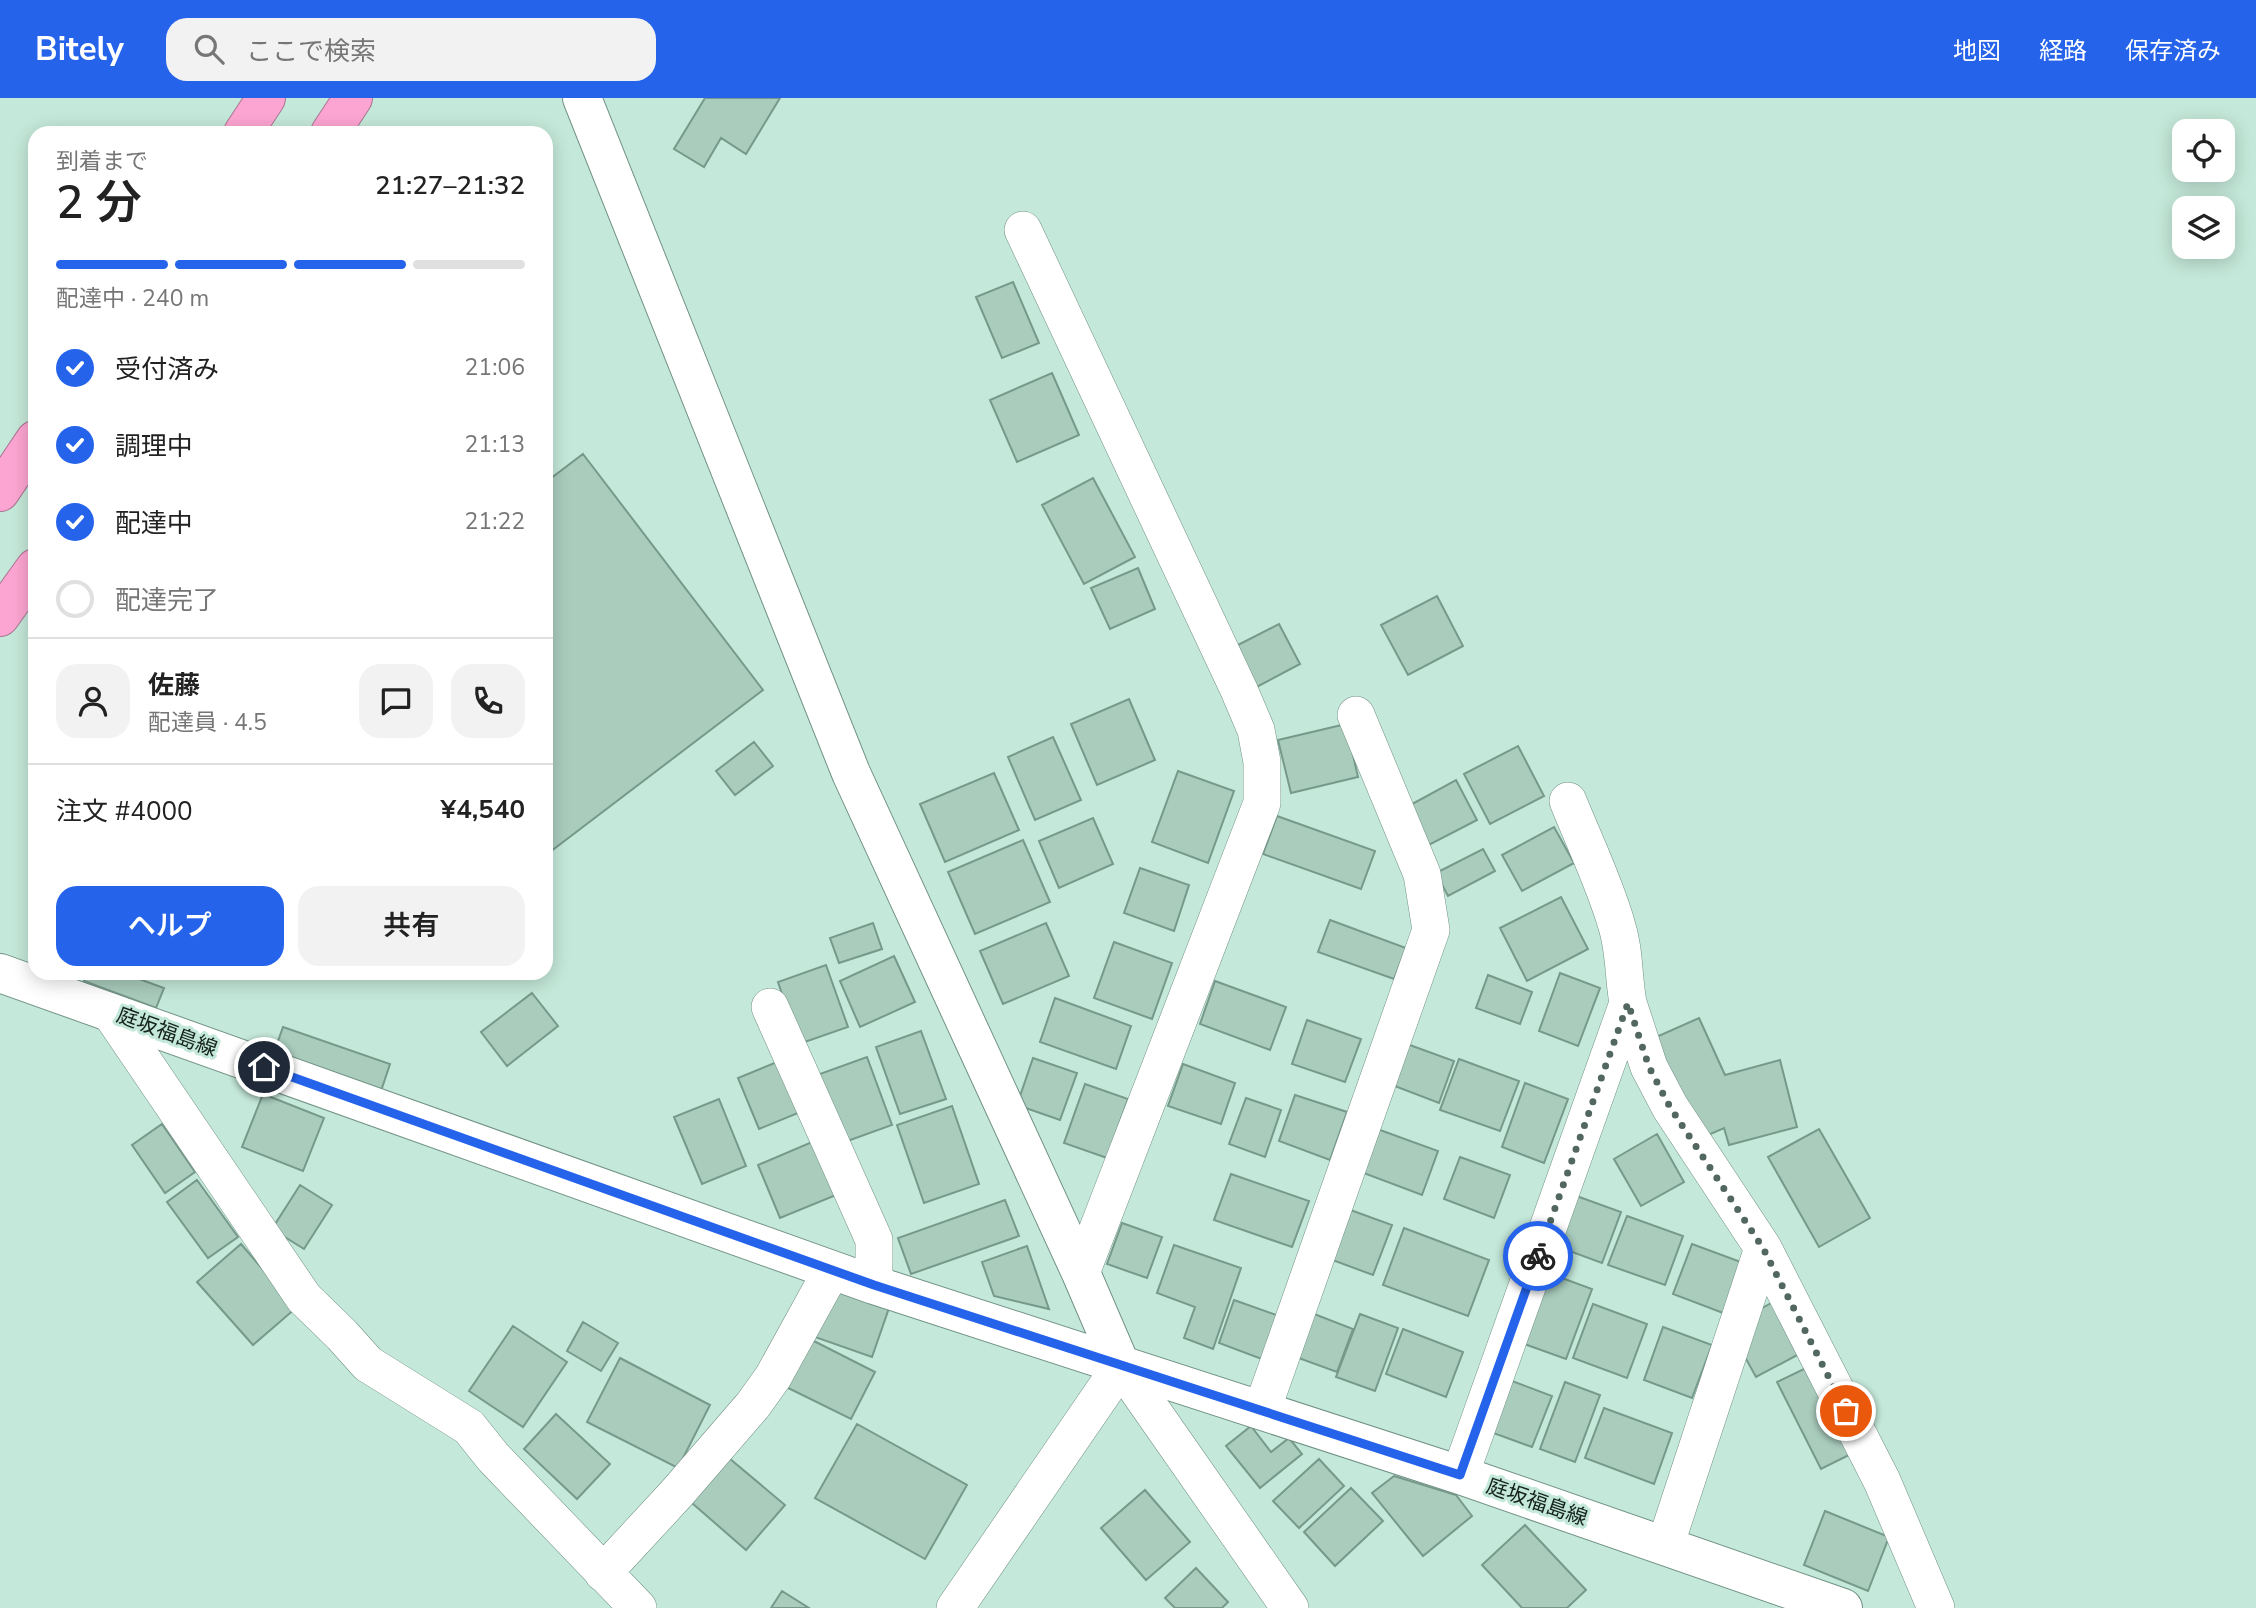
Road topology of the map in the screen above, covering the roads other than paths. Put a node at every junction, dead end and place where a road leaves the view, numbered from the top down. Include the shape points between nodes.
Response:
1 (266, 98) edge
2 (353, 98) edge
3 (582, 98) edge
4 (248, 126) edge
5 (335, 126) edge
6 (1023, 230) dead end
7 (28, 450) edge
8 (0, 492) edge
9 (28, 578) edge
10 (0, 617) edge
11 (1356, 715) dead end
12 (1568, 801) dead end
13 (0, 973) edge
14 (1628, 1003) junction
15 (770, 1007) dead end
16 (110, 1012) junction
17 (1763, 1248) junction
18 (832, 1270) junction
19 (1082, 1273) junction
20 (874, 1285) junction
21 (1121, 1366) junction
22 (1262, 1410) junction
23 (1460, 1475) junction
24 (1665, 1546) junction
25 (603, 1573) junction
26 (638, 1608) edge
27 (955, 1608) edge
28 (1290, 1608) edge
29 (1843, 1608) edge
30 (1936, 1608) edge

1 - 4 highway
2 - 5 highway
3 - 19 main road via 851,773
6 - 19 street via 1239,690 1256,730 1262,762 1262,803
7 - 8 highway
9 - 10 highway
11 - 22 street via 1422,874 1431,930
12 - 14 street via 1616,923
13 - 16 main road, 庭坂福島線
14 - 17 street via 1649,1067 1670,1107
14 - 23 street
15 - 20 street via 874,1240
16 - 18 main road, 庭坂福島線
16 - 25 street via 304,1298 368,1364 469,1427
17 - 24 street
17 - 30 street via 1882,1481
18 - 20 main road, 庭坂福島線
18 - 25 street via 753,1405
19 - 21 main road
20 - 21 main road, 庭坂福島線
21 - 22 main road, 庭坂福島線
21 - 27 street
21 - 28 street
22 - 23 main road, 庭坂福島線
23 - 24 main road, 庭坂福島線
24 - 29 main road, 庭坂福島線
25 - 26 street

